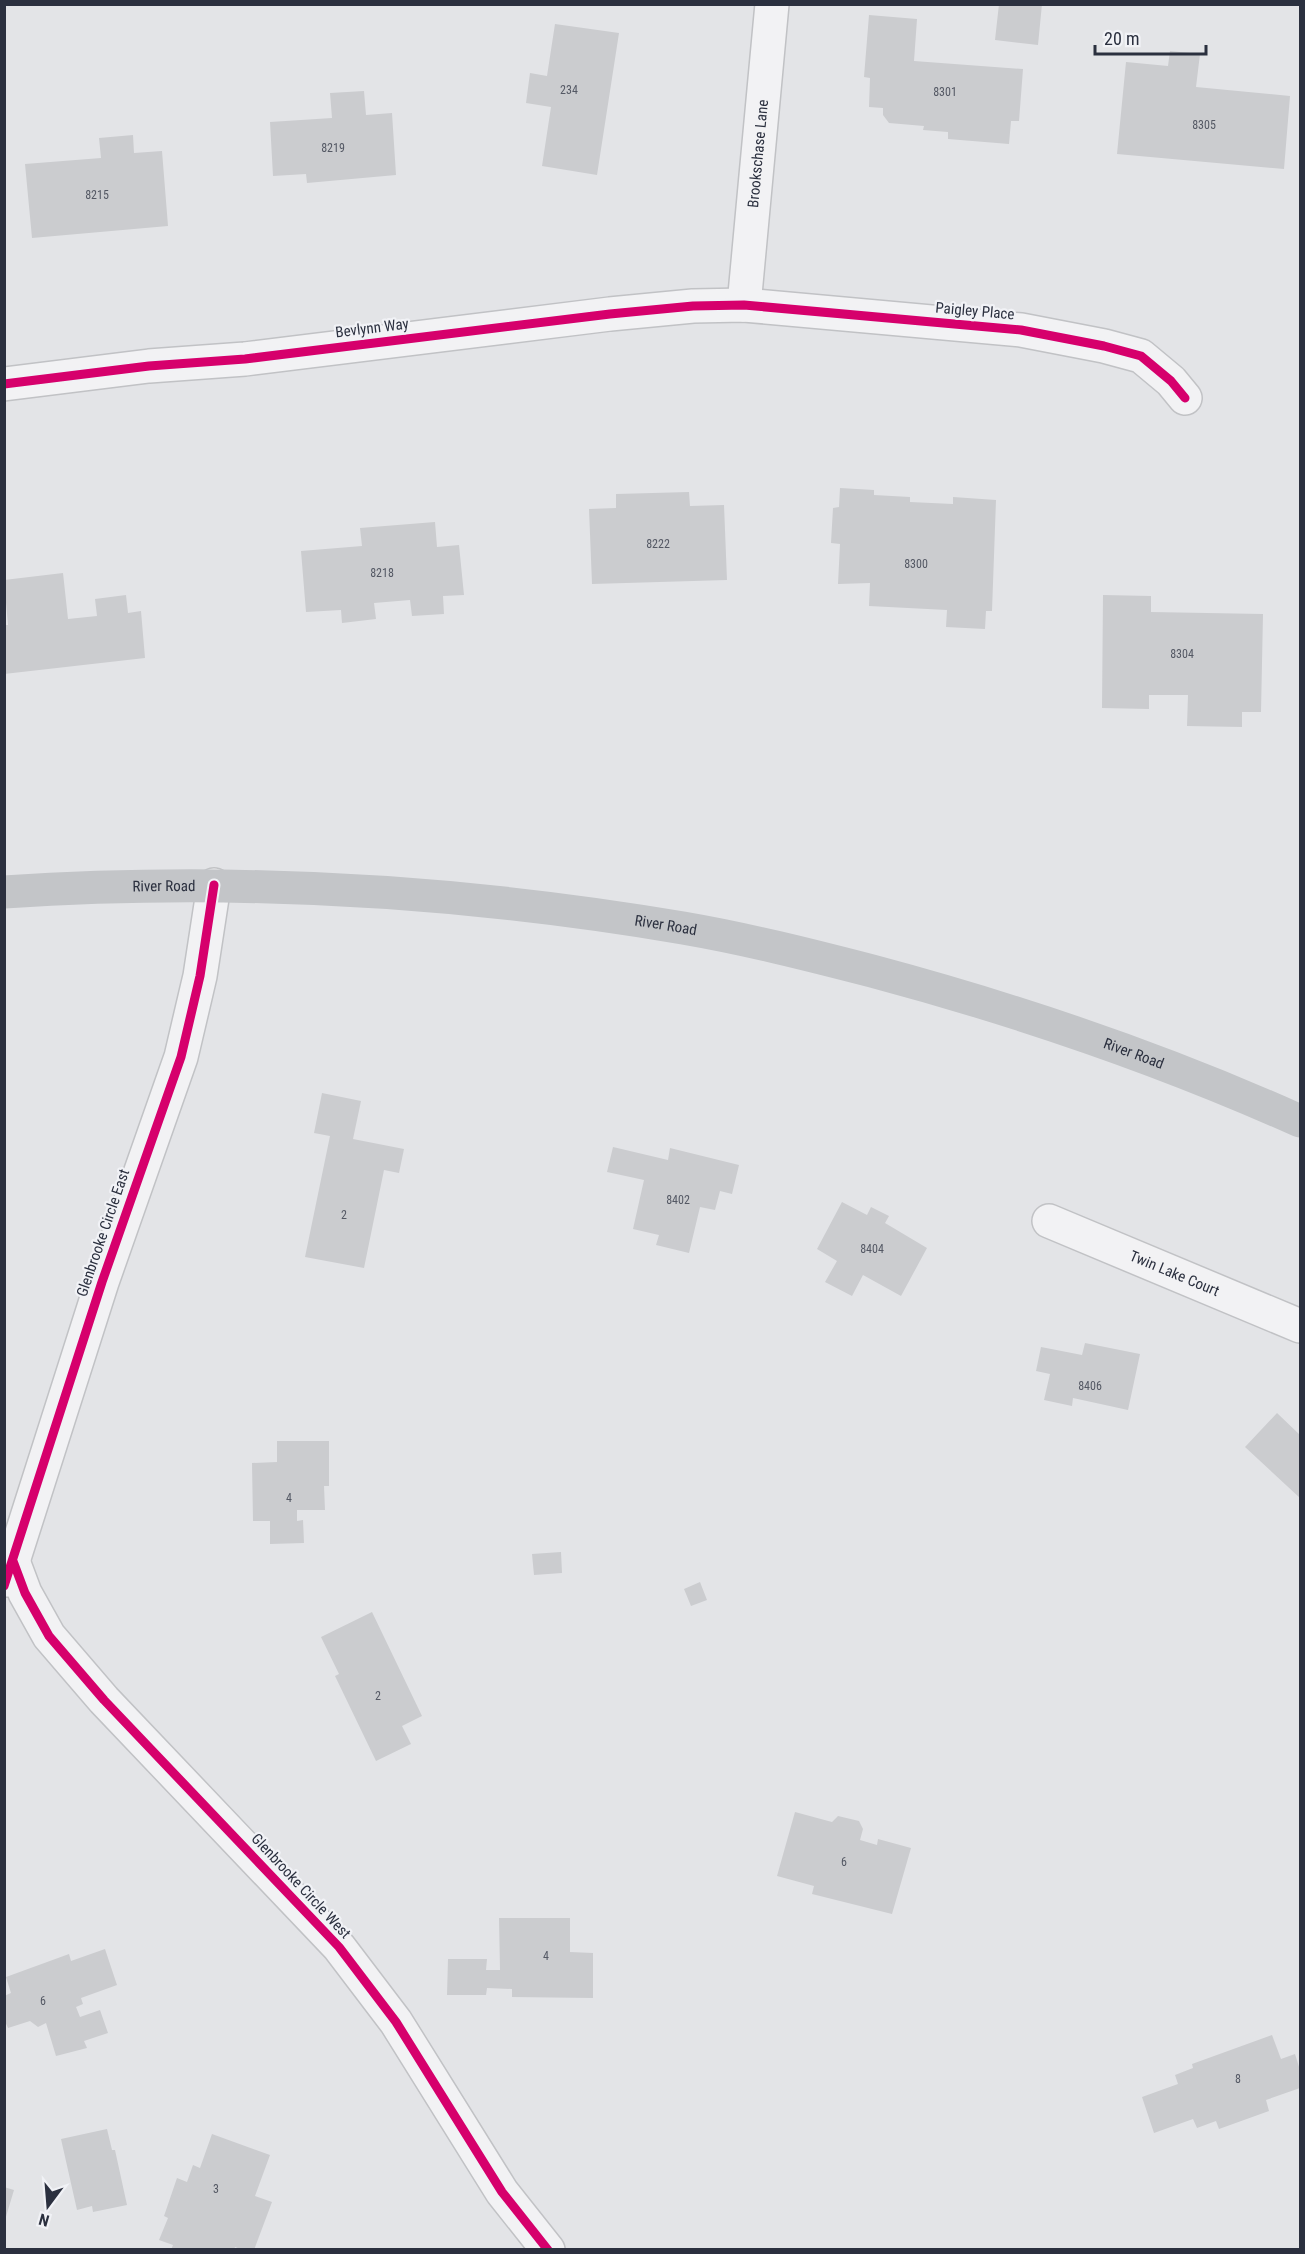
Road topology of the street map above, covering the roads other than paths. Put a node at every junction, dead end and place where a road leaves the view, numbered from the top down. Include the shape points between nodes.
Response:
1 (772, 4) edge
2 (744, 305) junction
3 (4, 384) edge
4 (1185, 398) dead end
5 (214, 885) junction
6 (4, 892) edge
7 (1300, 1121) edge
8 (1049, 1221) dead end
9 (1300, 1326) edge
10 (9, 1574) edge
11 (548, 2250) edge

1 - 2 street, Brookschase Lane
2 - 3 street, Bevlynn Way via 610,314
2 - 4 street, Paigley Place via 1021,330 1104,346 1141,356
5 - 6 main road, River Road
5 - 7 main road, River Road via 348,889 489,901 685,928 801,952 1058,1026
5 - 10 street, Glenbrooke Circle East via 198,986 181,1056 102,1282
8 - 9 street, Twin Lake Court
10 - 11 street, Glenbrooke Circle West via 25,1593 49,1636 104,1700 339,1947 396,2022 502,2192

